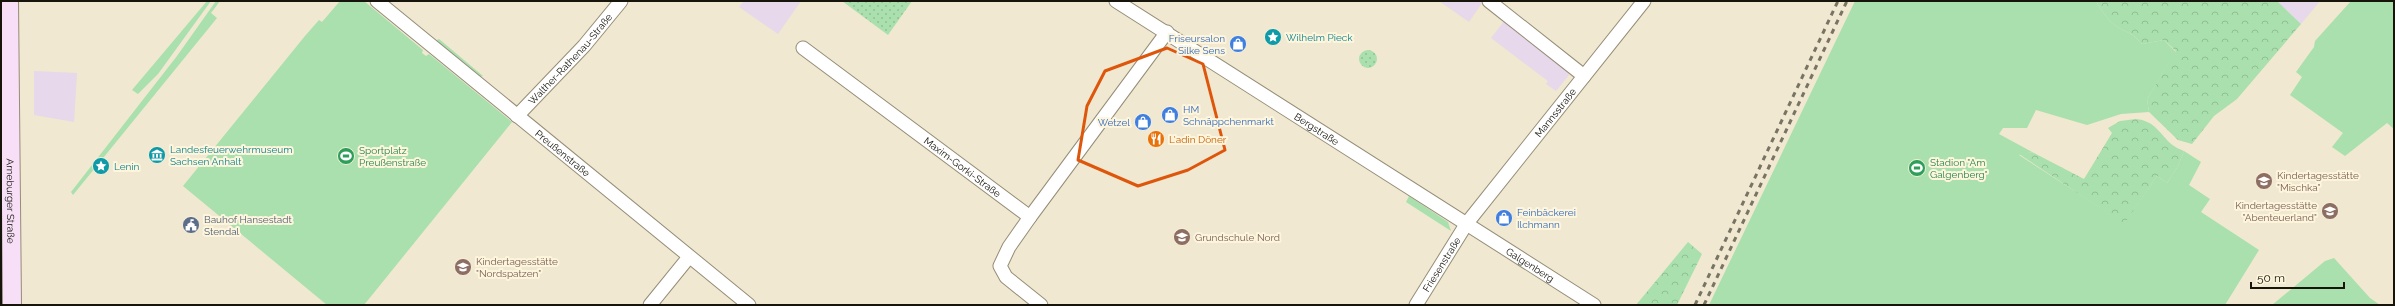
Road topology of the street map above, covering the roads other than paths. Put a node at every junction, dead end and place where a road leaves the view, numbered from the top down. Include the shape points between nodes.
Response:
1 (9, 1) edge
2 (377, 1) edge
3 (621, 1) edge
4 (1116, 1) edge
5 (1489, 1) edge
6 (1644, 1) edge
7 (1167, 32) junction
8 (803, 48) dead end
9 (1584, 76) junction
10 (517, 116) junction
11 (1030, 217) junction
12 (1467, 223) junction
13 (690, 257) junction
14 (1590, 304) edge
15 (12, 305) edge
16 (650, 305) edge
17 (749, 305) edge
18 (1041, 305) edge
19 (1416, 305) edge

1 - 15 main road, Arneburger Straße
2 - 10 street, Preußenstraße
3 - 10 street, Walther-Rathenau-Straße via 584,46
4 - 7 street, Bergstraße
5 - 9 street
6 - 9 street, Mannsstraße
7 - 11 street
7 - 12 street, Bergstraße
8 - 11 street, Maxim-Gorki-Straße
9 - 12 street, Mannsstraße
10 - 13 street, Preußenstraße
11 - 18 street via 1008,247 1000,266 1006,277
12 - 14 street, Galgenberg
12 - 19 street, Friesenstraße
13 - 16 street
13 - 17 street, Preußenstraße

